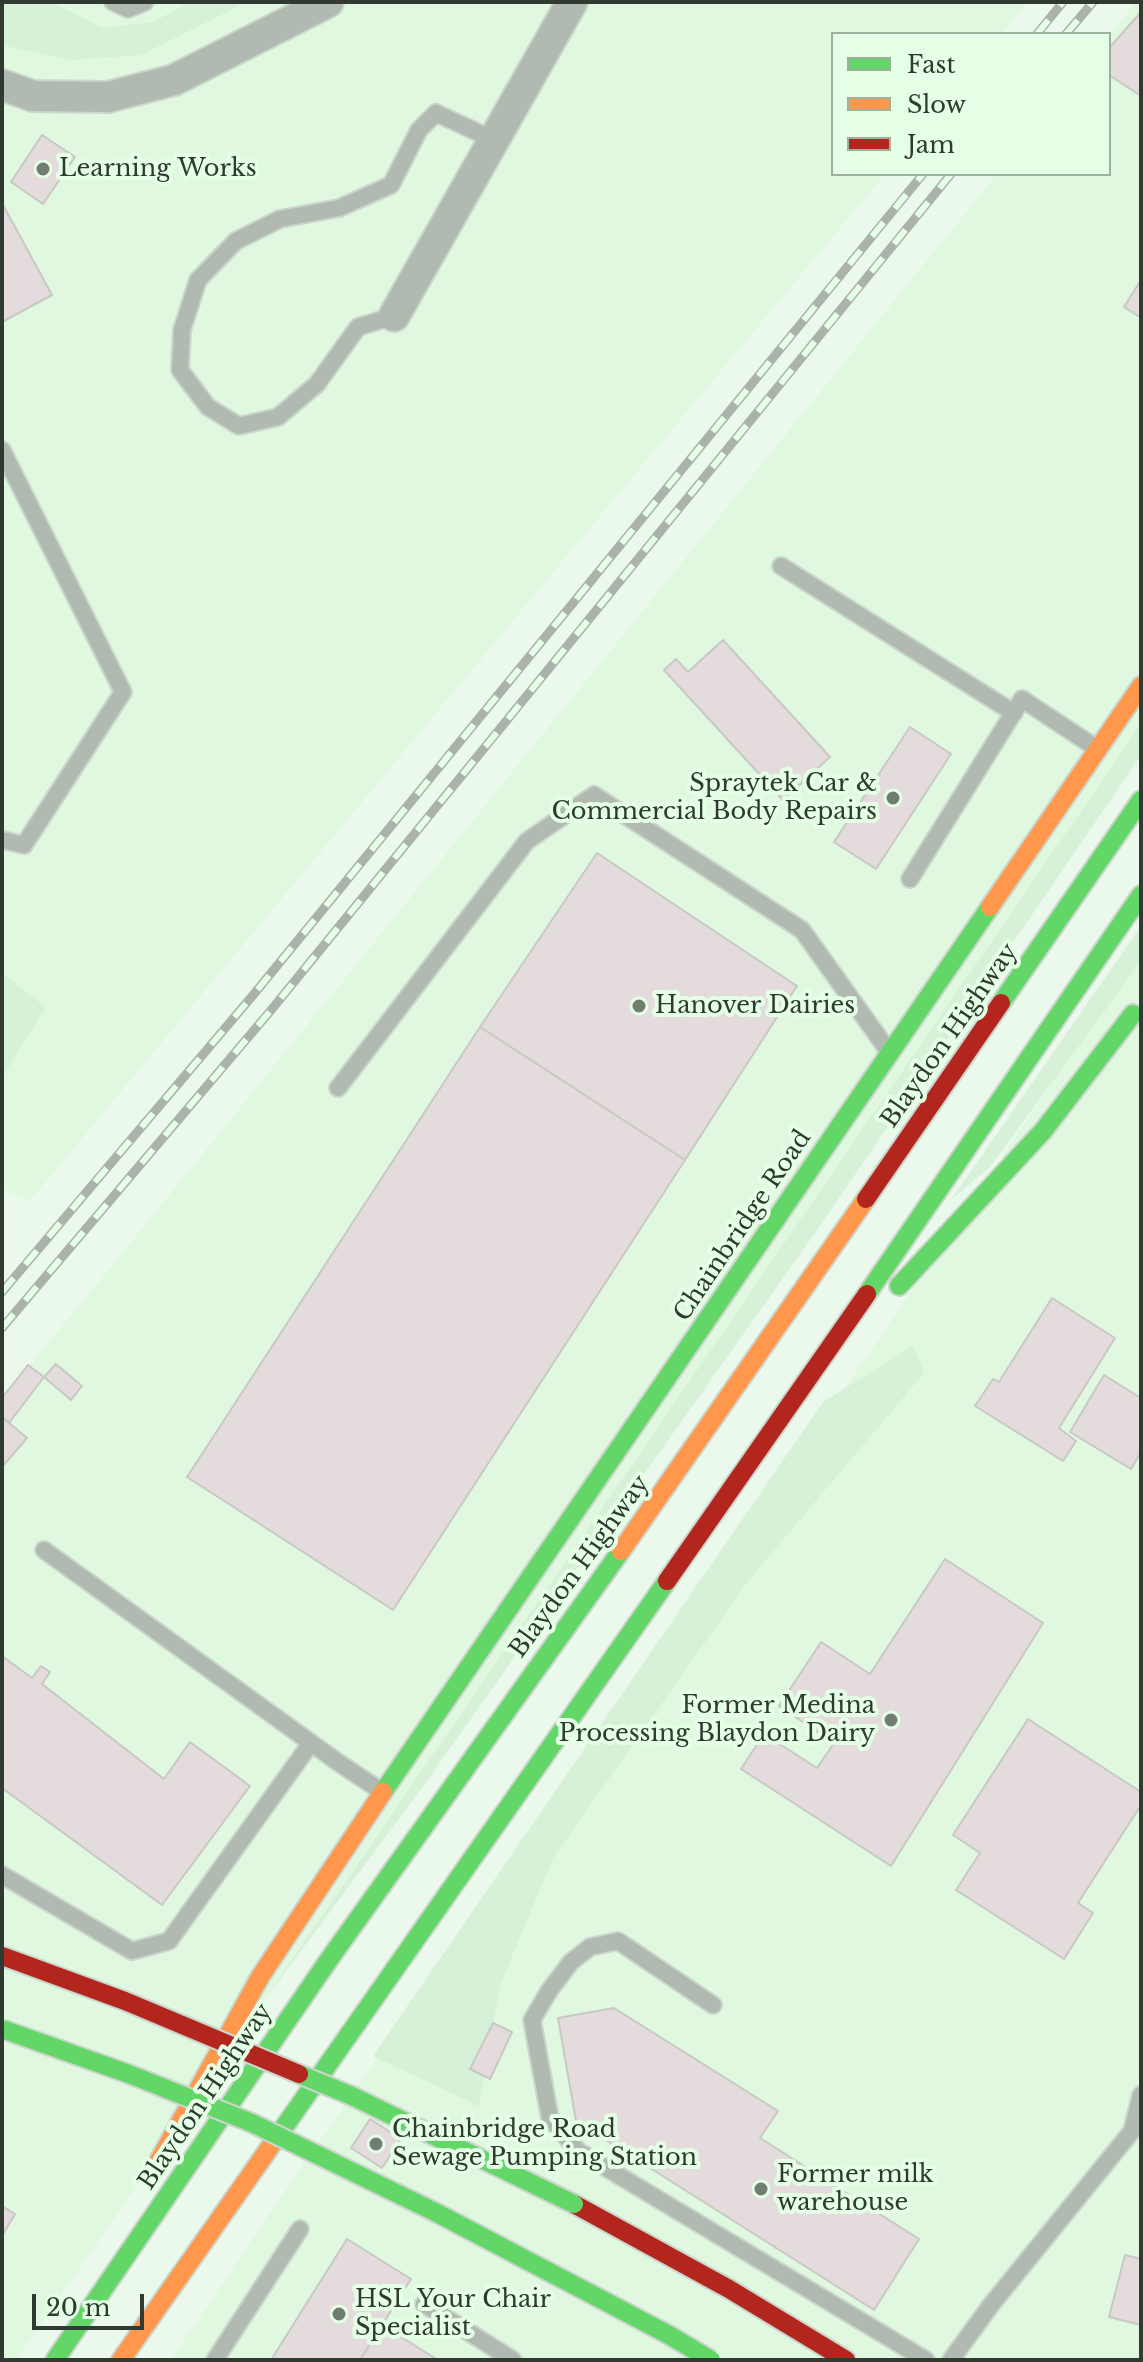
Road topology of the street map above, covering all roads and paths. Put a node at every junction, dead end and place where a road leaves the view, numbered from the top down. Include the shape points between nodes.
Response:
1 (113, 2) edge
2 (145, 2) edge
3 (328, 2) edge
4 (572, 2) edge
5 (2, 85) edge
6 (494, 140) junction
7 (394, 316) joint
8 (2, 450) edge
9 (781, 566) dead end
10 (1141, 686) edge
11 (1014, 713) junction
12 (1098, 749) junction
13 (1141, 800) edge
14 (2, 840) edge
15 (910, 879) dead end
16 (1141, 895) edge
17 (1138, 1013) edge
18 (890, 1053) junction
19 (338, 1088) dead end
20 (794, 1400) junction
21 (44, 1550) dead end
22 (311, 1743) junction
23 (383, 1792) junction
24 (2, 1875) edge
25 (2, 1956) edge
26 (713, 2005) dead end
27 (2, 2029) edge
28 (1141, 2095) edge
29 (140, 2196) dead end
30 (300, 2229) dead end
31 (117, 2237) dead end
32 (424, 2304) dead end
33 (53, 2360) edge
34 (121, 2360) edge
35 (215, 2360) edge
36 (513, 2360) edge
37 (711, 2360) edge
38 (846, 2360) edge
39 (926, 2360) edge
40 (951, 2360) edge

1 - 2 lane via 128,9
3 - 5 street via 174,80 108,97 33,96
4 - 6 street
6 - 7 street
6 - 7 lane via 436,113 419,130 391,185 339,208 280,219 236,241 198,280 182,330 180,370 208,407 239,426 278,417 317,384 358,327
8 - 14 lane via 123,692 24,845
9 - 11 lane
10 - 12 main road, Chainbridge Road
11 - 12 lane via 1022,699
11 - 15 lane
12 - 18 main road, Chainbridge Road
13 - 33 main road, Blaydon Highway via 688,1457 328,1961
16 - 20 main road
17 - 20 main road via 1043,1131
18 - 19 lane via 802,930 594,795 527,841
18 - 23 main road, Chainbridge Road
20 - 34 main road
21 - 22 lane
22 - 23 lane
22 - 24 lane via 169,1941 132,1951
23 - 29 main road, Chainbridge Road via 260,1977
25 - 38 main road, bridge via 352,2096 574,2204
26 - 39 lane via 618,1941 590,1947 571,1962 532,2020 550,2118 578,2151
27 - 37 main road, bridge via 252,2123 435,2212
28 - 40 lane via 1132,2131
30 - 35 lane
31 - 33 main road
32 - 36 lane

